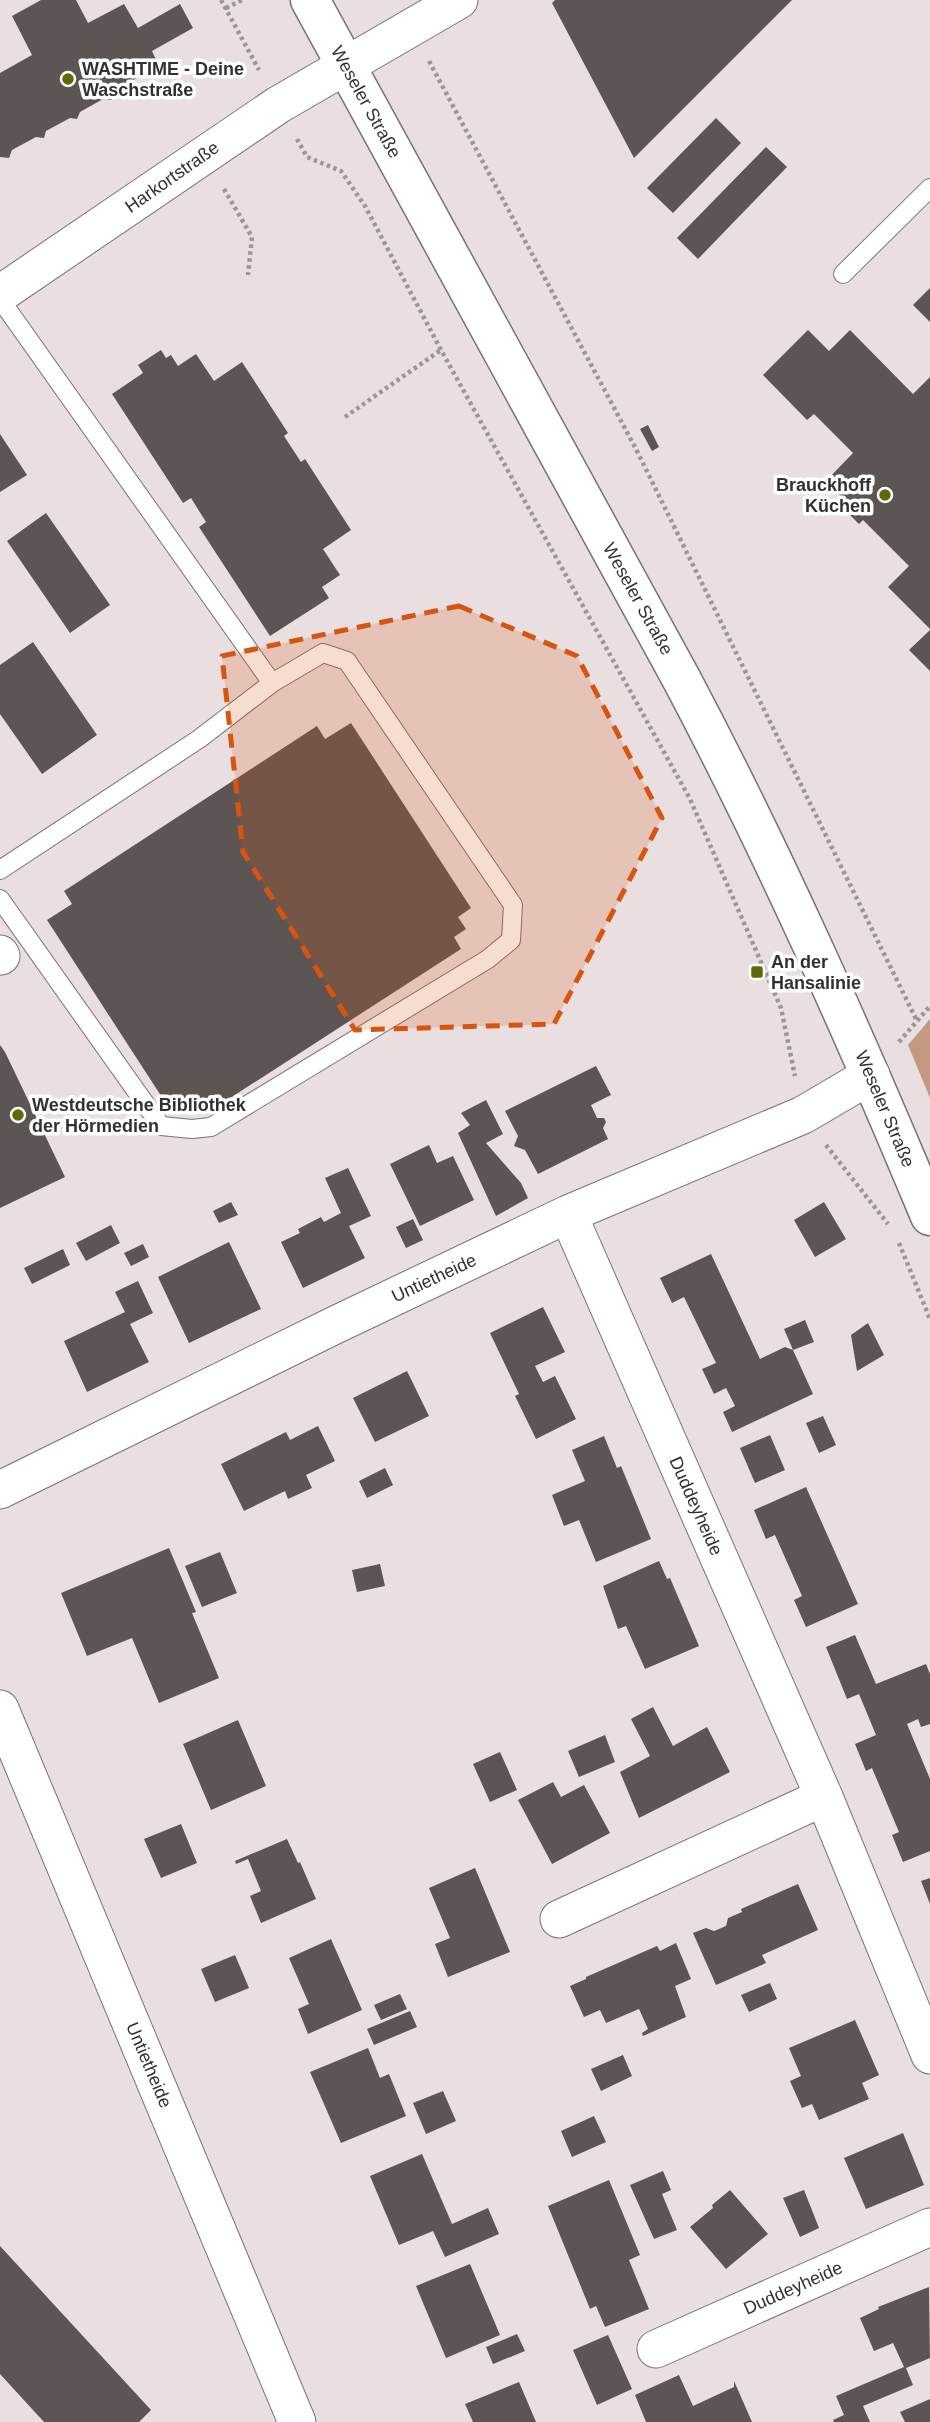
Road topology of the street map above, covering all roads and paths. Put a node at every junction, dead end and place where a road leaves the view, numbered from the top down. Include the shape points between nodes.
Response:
1 (221, 0) edge
2 (242, 0) edge
3 (310, 0) edge
4 (459, 0) edge
5 (226, 8) junction
6 (347, 66) junction
7 (444, 90) dead end
8 (278, 105) junction
9 (204, 154) junction
10 (930, 188) edge
11 (843, 274) dead end
12 (248, 275) dead end
13 (0, 293) edge
14 (0, 299) edge
15 (441, 350) junction
16 (345, 417) dead end
17 (272, 683) junction
18 (0, 870) edge
19 (0, 899) edge
20 (930, 1006) edge
21 (871, 1075) junction
22 (803, 1115) junction
23 (568, 1214) junction
24 (930, 1216) edge
25 (930, 1319) edge
26 (0, 1490) edge
27 (0, 1709) edge
28 (824, 1797) junction
29 (559, 1919) dead end
30 (930, 2055) edge
31 (930, 2227) edge
32 (656, 2349) dead end
33 (298, 2422) edge

1 - 5 path
2 - 5 path
3 - 6 main road, Weseler Straße
4 - 6 street
5 - 8 path
6 - 8 street, Harkortstraße
6 - 21 main road, Weseler Straße via 734,779
7 - 20 path via 636,449 917,1021
8 - 9 street, Harkortstraße
8 - 15 path via 307,157 341,171 365,206
9 - 12 path via 252,237
9 - 13 street, Harkortstraße
10 - 11 lane
14 - 17 lane
15 - 16 path
15 - 22 path via 690,799 781,1007
17 - 18 lane via 200,739
17 - 19 lane via 323,653 347,661 513,905 511,940 488,960 211,1127 161,1126
21 - 22 street, Untietheide
21 - 24 main road, Weseler Straße
22 - 23 street, Untietheide
22 - 25 path via 894,1231
23 - 26 street, Untietheide
23 - 28 street, Duddeyheide
27 - 33 street, Untietheide
28 - 29 street
28 - 30 street, Duddeyheide
31 - 32 street, Duddeyheide

